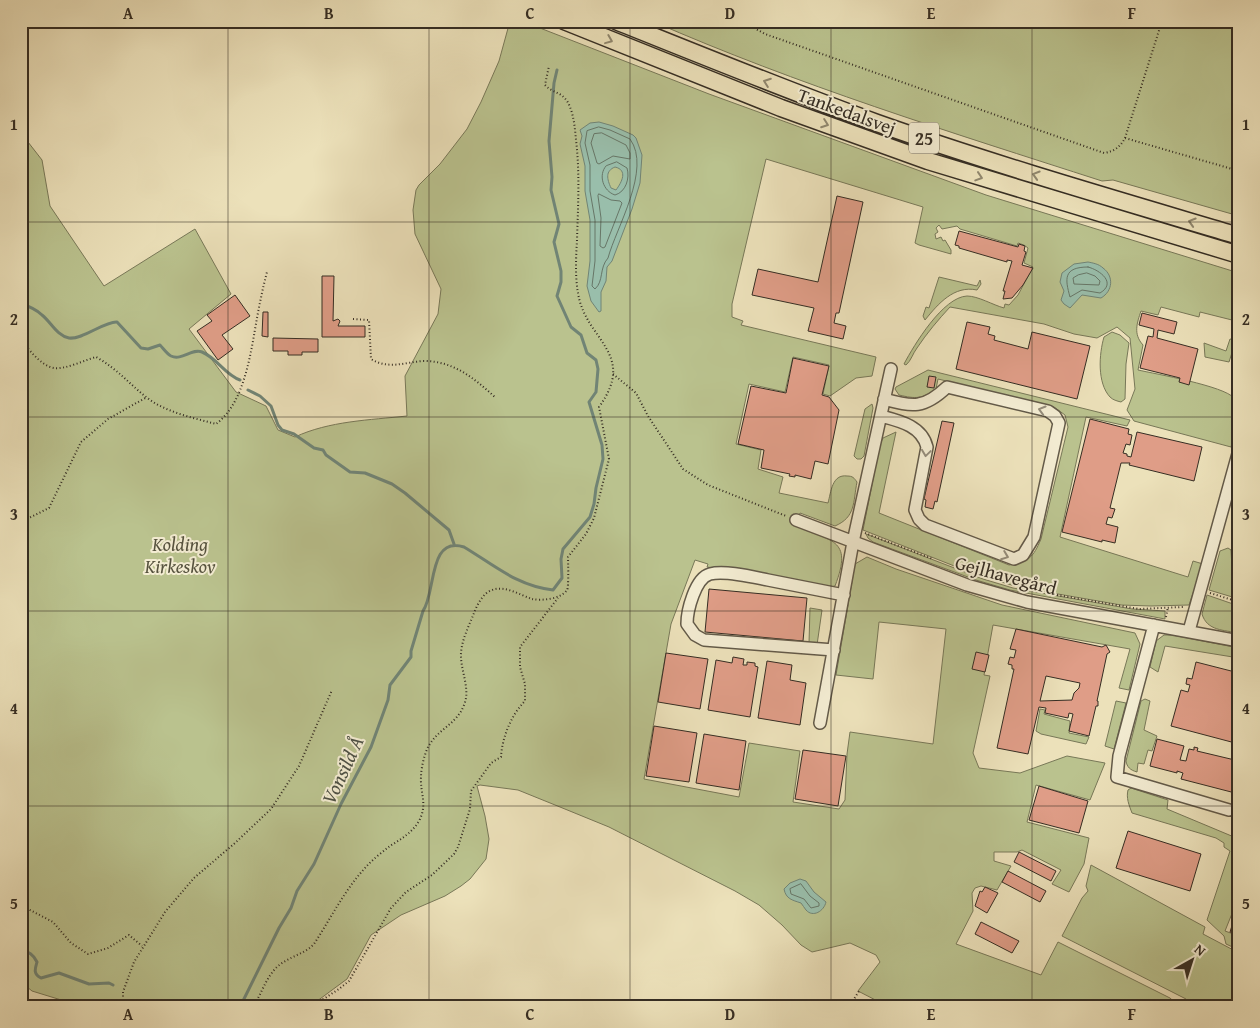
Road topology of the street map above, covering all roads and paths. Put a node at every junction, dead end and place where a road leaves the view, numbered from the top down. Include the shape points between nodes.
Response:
1 (564, 21) edge
2 (616, 21) edge
3 (751, 21) edge
4 (1162, 21) edge
5 (549, 66) dead end
6 (1125, 138) junction
7 (1239, 172) edge
8 (1239, 236) edge
9 (1239, 255) edge
10 (266, 272) dead end
11 (353, 319) dead end
12 (21, 341) edge
13 (27, 347) junction
14 (21, 356) edge
15 (891, 370) dead end
16 (613, 374) junction
17 (147, 397) junction
18 (496, 398) dead end
19 (884, 399) junction
20 (881, 416) junction
21 (1239, 450) edge
22 (27, 519) dead end
23 (796, 520) joint
24 (856, 529) junction
25 (853, 542) junction
26 (936, 560) dead end
27 (1201, 590) junction
28 (1052, 594) dead end
29 (844, 595) junction
30 (558, 597) junction
31 (1239, 602) edge
32 (1196, 607) junction
33 (1154, 625) junction
34 (1189, 631) junction
35 (1239, 641) edge
36 (834, 650) junction
37 (332, 690) dead end
38 (820, 723) dead end
39 (1229, 810) dead end
40 (21, 904) edge
41 (143, 946) junction
42 (860, 991) dead end
43 (123, 1007) edge
44 (253, 1007) edge
45 (311, 1007) edge
46 (849, 1007) edge

1 -> 9 highway, Tankedalsvej / 25 via 781,108 928,161
8 -> 2 highway, Tankedalsvej / 25 via 1028,173 879,123
3 - 6 path via 765,34 1104,153 1113,152
4 - 6 path
5 - 16 path via 545,85 561,93 570,106 574,121 579,166 578,295 585,315 612,360
6 - 7 path
10 - 17 path via 248,369 224,418 216,424 196,419 163,407
11 - 18 path via 369,320 371,359 380,365 426,361 449,365 470,376
12 - 13 path
13 - 14 path
13 - 17 path via 54,368 96,357 111,365
15 - 19 street
16 - 23 path via 636,393 683,469 708,485
16 - 30 path via 610,387 598,407 609,459 605,477 594,518 568,556 567,590
17 - 22 path via 108,420 81,442 49,508
19 - 20 street
20 -> 19 street via 899,420 920,431 925,438 927,447 915,510 925,525 1014,559 1023,555 1034,537 1059,423 1055,416 1048,411 946,388 926,403 904,405
20 - 24 street
21 - 27 street
23 - 25 street, Gejlhavegård
24 - 25 street
24 - 26 path
25 - 29 street
25 - 33 street, Gejlhavegård via 967,585 1027,602
27 - 31 path
27 - 32 street
28 - 32 path via 1139,609
29 - 36 street
29 - 36 street via 735,574 711,574 693,594 687,611 686,624 704,640
30 - 44 path via 534,599 506,590 492,590 482,598 461,653 466,703 457,718 436,735 425,753 420,777 423,810 418,822 366,868 346,892 314,944 274,970
30 - 45 path via 520,648 525,701 518,708 502,743 501,757 491,763 471,791 470,809 458,847 446,863 406,892 391,908 349,981
32 - 34 street
33 - 34 street, Gejlhavegård
33 - 39 street via 1119,756 1117,777
34 - 35 street, Gejlhavegård
36 - 38 street
37 - 41 path via 299,766 271,809 194,878 165,912
40 - 41 path via 53,922 71,943 88,954 108,948 129,935
41 - 43 path via 122,992
42 - 46 path

